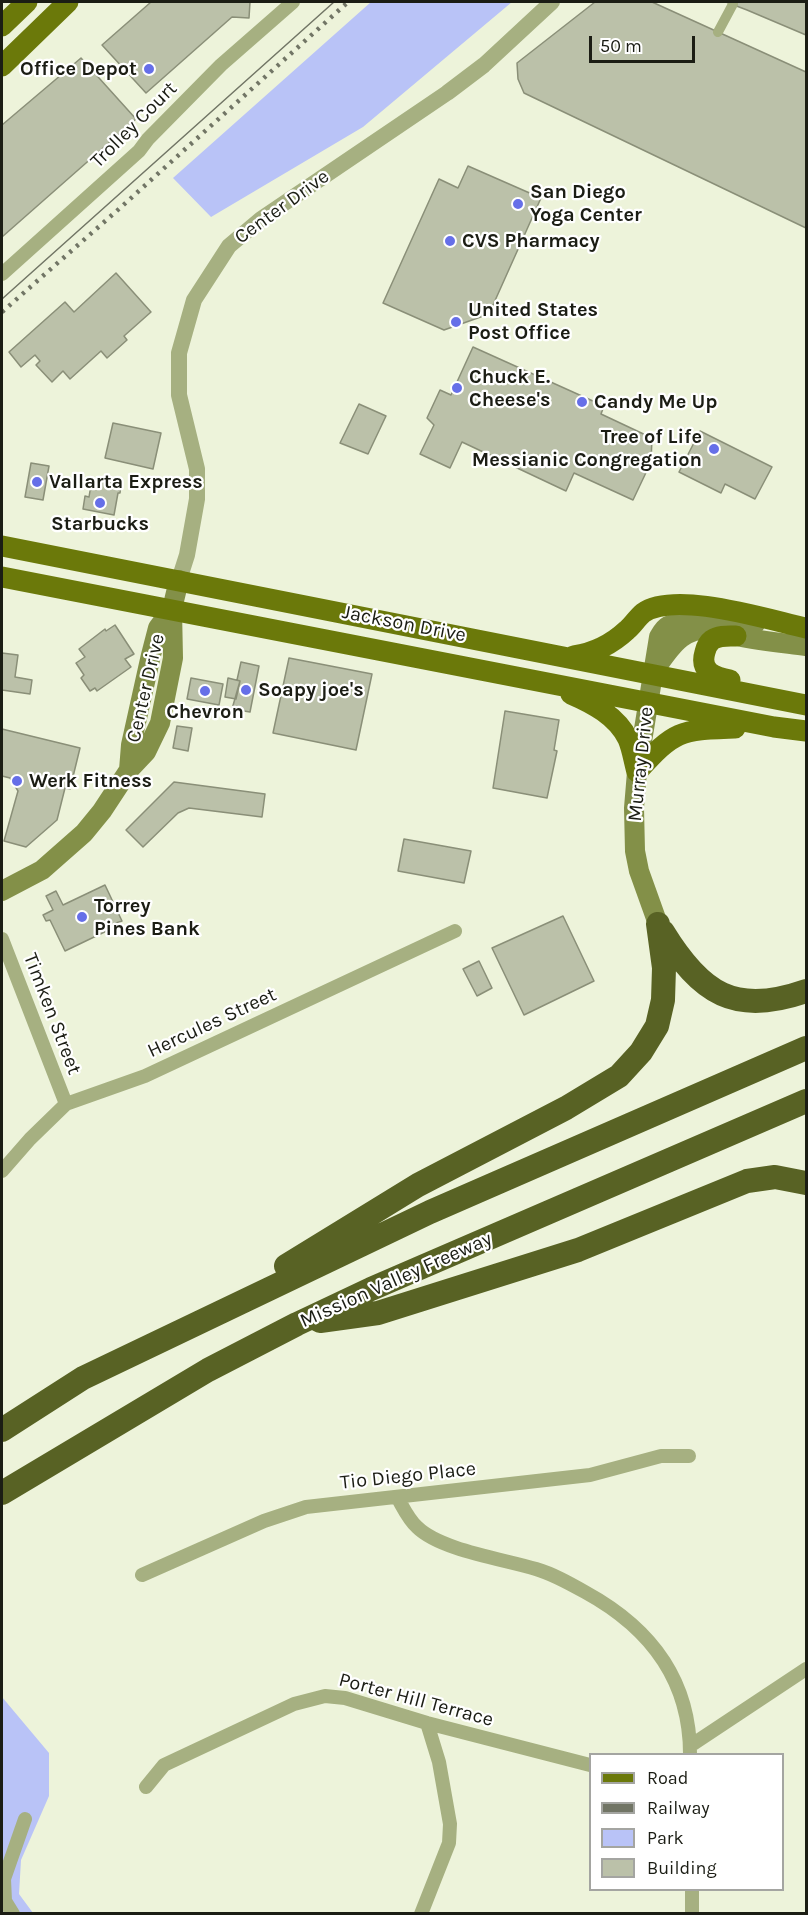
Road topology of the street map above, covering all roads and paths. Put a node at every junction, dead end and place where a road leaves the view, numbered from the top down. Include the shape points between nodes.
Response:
1 (27, 2) edge
2 (68, 2) edge
3 (293, 2) edge
4 (552, 2) edge
5 (733, 4) dead end
6 (2, 26) edge
7 (718, 32) dead end
8 (2, 66) edge
9 (2, 274) edge
10 (2, 546) edge
11 (2, 577) edge
12 (179, 580) junction
13 (172, 609) junction
14 (807, 629) edge
15 (736, 636) junction
16 (495, 642) junction
17 (807, 646) edge
18 (396, 653) junction
19 (567, 657) junction
20 (653, 673) junction
21 (540, 680) junction
22 (648, 702) junction
23 (807, 704) edge
24 (774, 727) junction
25 (807, 731) edge
26 (637, 772) junction
27 (2, 891) edge
28 (658, 924) junction
29 (456, 931) dead end
30 (2, 939) edge
31 (807, 991) edge
32 (807, 1048) edge
33 (807, 1101) edge
34 (66, 1104) junction
35 (2, 1171) edge
36 (807, 1183) edge
37 (297, 1324) junction
38 (174, 1334) junction
39 (84, 1377) junction
40 (2, 1417) edge
41 (2, 1430) edge
42 (689, 1456) dead end
43 (2, 1493) edge
44 (397, 1497) junction
45 (142, 1575) dead end
46 (807, 1669) edge
47 (427, 1723) junction
48 (690, 1750) edge
49 (589, 1764) edge
50 (146, 1787) dead end
51 (25, 1819) dead end
52 (692, 1891) edge
53 (13, 1914) edge
54 (421, 1914) edge
55 (692, 1914) edge

1 - 6 main road
2 - 8 main road
3 - 9 street, Trolley Court via 221,64 139,151
4 - 12 street, Center Drive via 484,65 447,93 261,219 229,246 205,282 194,300 179,353 179,395 197,469 197,499
5 - 7 street
10 - 12 main road, Jackson Drive
11 - 13 main road, Jackson Drive
12 - 13 main road, Center Drive
12 - 16 main road, Jackson Drive
13 - 18 main road, Jackson Drive
13 - 27 main road, Center Drive via 173,658 160,723 146,752 84,833 42,870
14 - 19 main road via 722,609 668,604 644,613 599,649
14 - 20 main road, Murray Drive via 682,620 666,627 659,637
15 - 17 main road, Murray Drive
15 - 20 main road, Murray Drive via 720,630 689,633 673,643
15 - 23 main road via 717,638 706,647 703,658 707,671 714,677 788,692
16 - 18 main road via 454,648 408,640 401,642
16 - 19 main road, Jackson Drive
18 - 21 main road, Jackson Drive
19 - 20 main road, Jackson Drive
20 - 22 main road, Murray Drive
20 - 23 main road, Jackson Drive
21 - 22 main road, Jackson Drive
21 - 26 main road via 590,702 608,715 628,739
22 - 24 main road, Jackson Drive
22 - 26 main road, Murray Drive
24 - 25 main road, Jackson Drive
24 - 26 main road via 686,732 663,744
26 - 28 main road, Murray Drive via 635,851
28 - 31 highway via 696,977 716,992 741,1000 762,1001
28 - 38 highway via 664,968 657,1026 619,1076 418,1185
29 - 34 street, Hercules Street via 145,1076
30 - 34 street, Timken Street
32 - 38 highway via 430,1212
33 - 37 highway, Mission Valley Freeway
34 - 35 street, Hercules Street
36 - 37 highway via 775,1177 747,1181 579,1250 378,1313
37 - 43 highway, Mission Valley Freeway via 208,1370
38 - 39 highway
39 - 40 highway
39 - 41 highway
42 - 44 street, Tio Diego Place via 662,1456 590,1475
44 - 45 street, Tio Diego Place via 306,1507 264,1521
44 - 48 street via 416,1527 434,1540 538,1570 622,1614 650,1641 670,1672 684,1706
46 - 48 street
47 - 49 street, Porter Hill Terrace
47 - 50 street, Porter Hill Terrace via 345,1698 314,1697 164,1765
47 - 54 street via 439,1762 450,1824 449,1843
51 - 53 street via 4,1879 5,1901
52 - 55 street

